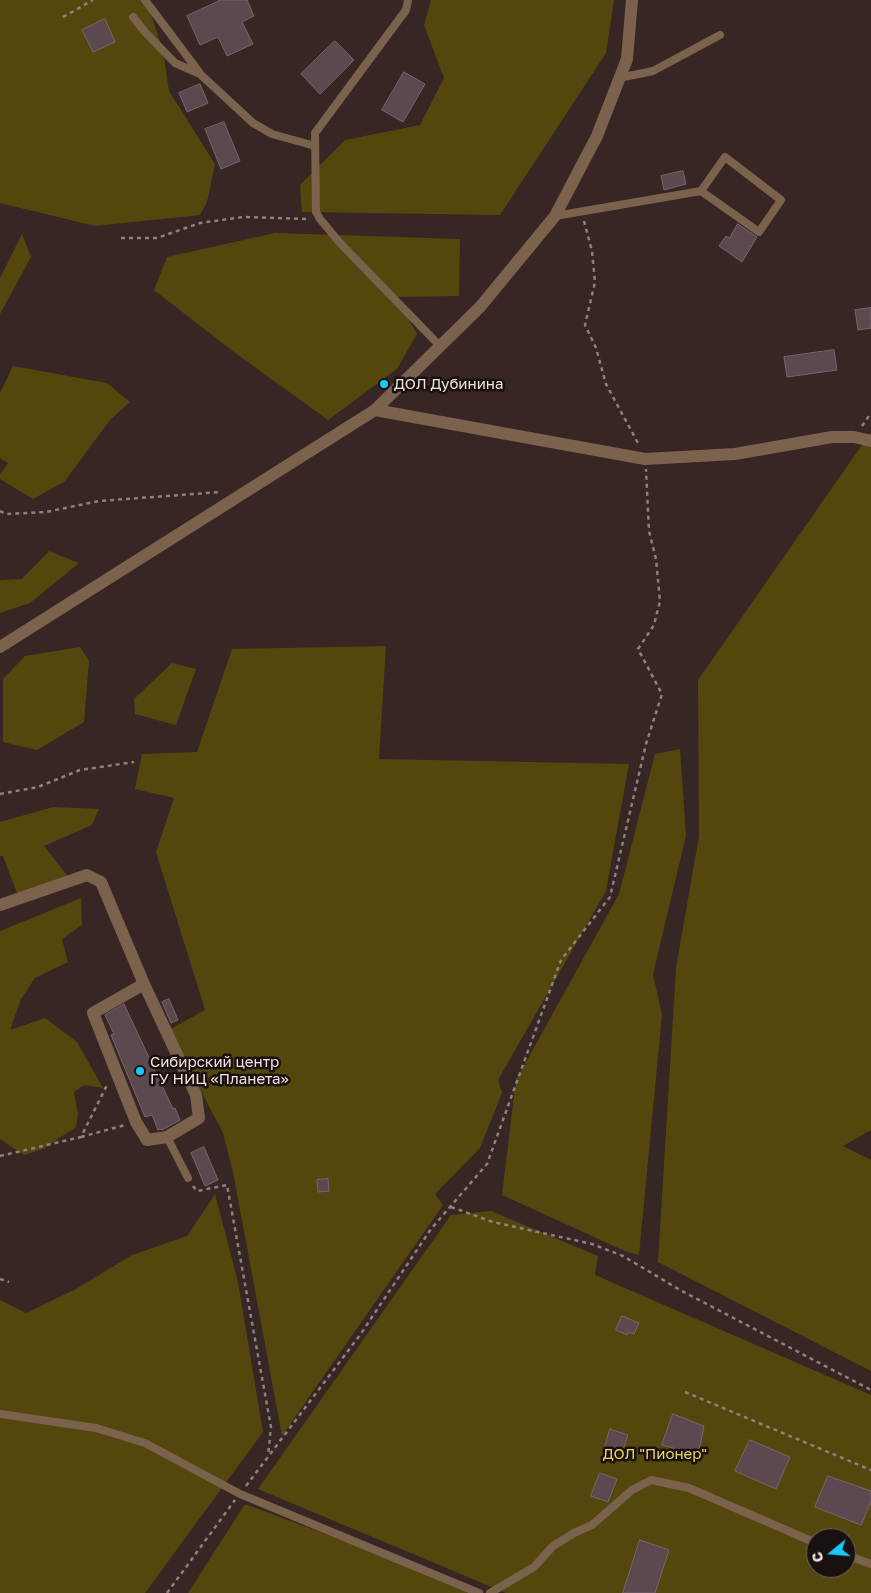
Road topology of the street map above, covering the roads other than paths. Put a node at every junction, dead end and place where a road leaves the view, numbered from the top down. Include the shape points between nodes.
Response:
1 (145, 0) edge
2 (408, 0) edge
3 (632, 0) edge
4 (133, 17) dead end
5 (720, 35) dead end
6 (200, 74) junction
7 (619, 78) junction
8 (315, 146) junction
9 (701, 191) junction
10 (556, 216) junction
11 (440, 346) junction
12 (375, 410) junction
13 (871, 441) edge
14 (0, 647) edge
15 (0, 905) edge
16 (144, 984) junction
17 (167, 1137) junction
18 (188, 1178) road end
19 (0, 1414) edge
20 (806, 1538) edge
21 (856, 1559) edge
22 (871, 1564) edge
23 (479, 1593) edge
24 (490, 1593) edge

1 - 6 lane
2 - 8 lane via 406,10 315,134
3 - 7 street via 627,59
4 - 6 lane via 175,63
5 - 7 lane via 653,71
6 - 8 lane via 253,124 272,134
7 - 10 street via 598,136
8 - 11 lane via 314,189 316,212 320,219
9 - 9 lane via 725,157 781,200 759,232
9 - 10 lane
10 - 11 street via 480,307
11 - 12 street
12 - 13 street via 645,459 735,454 832,437
12 - 14 street
15 - 16 street via 87,875 101,882
16 - 17 street via 196,1095 200,1118
16 - 17 street via 93,1013 136,1122 147,1140
17 - 18 lane
19 - 23 lane via 96,1428 145,1443 240,1494
20 - 24 lane via 689,1488 651,1480 632,1490 592,1525 574,1532 554,1546 534,1567
21 - 22 lane

